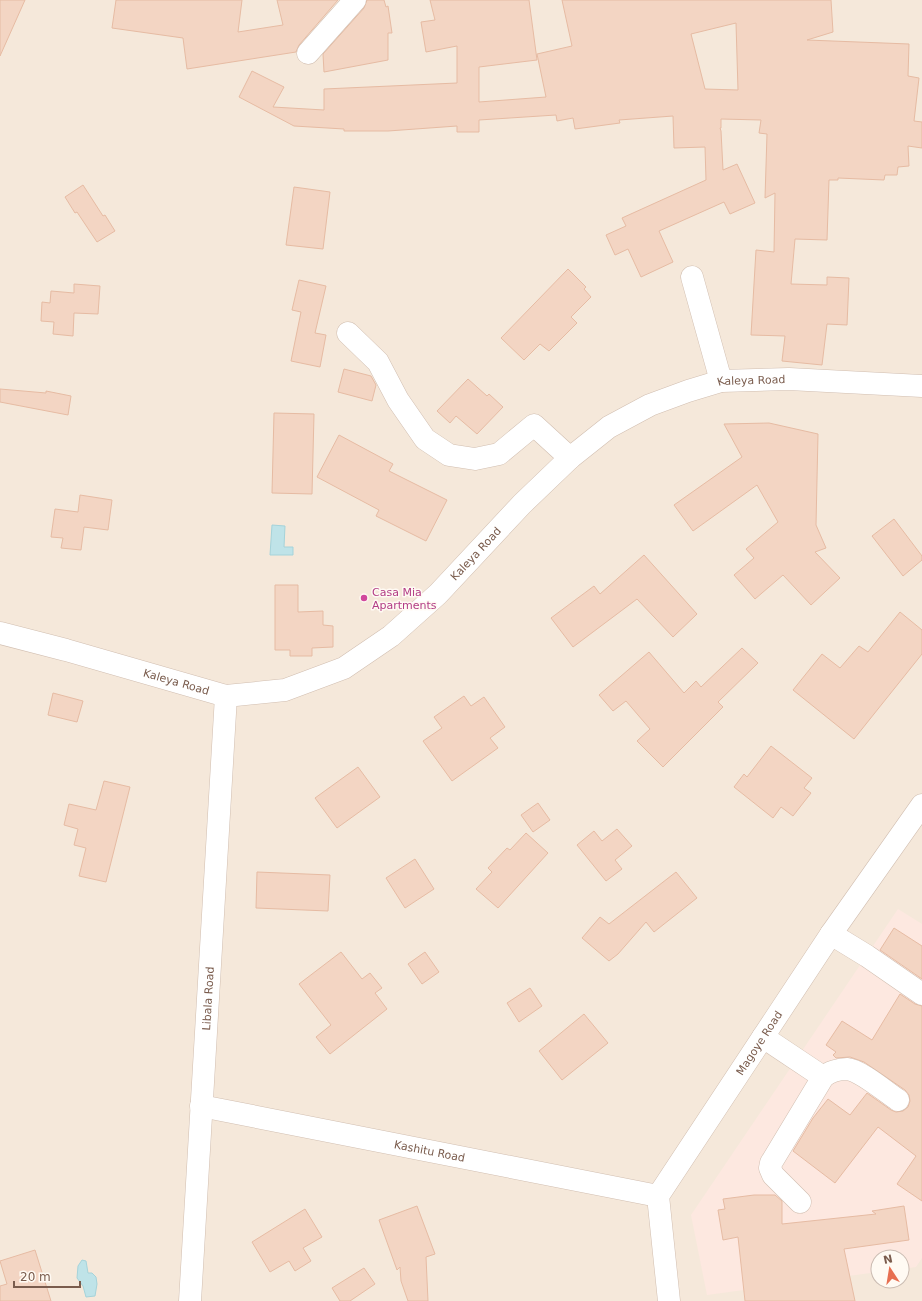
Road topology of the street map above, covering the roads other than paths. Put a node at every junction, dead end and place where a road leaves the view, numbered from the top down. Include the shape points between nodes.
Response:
1 (355, 0) edge
2 (308, 53) dead end
3 (692, 277) dead end
4 (348, 333) dead end
5 (721, 381) junction
6 (922, 386) edge
7 (570, 458) junction
8 (0, 633) edge
9 (226, 696) junction
10 (922, 805) edge
11 (831, 934) junction
12 (922, 994) edge
13 (763, 1037) junction
14 (823, 1077) junction
15 (898, 1100) dead end
16 (201, 1106) junction
17 (658, 1196) junction
18 (800, 1202) dead end
19 (190, 1301) edge
20 (669, 1301) edge

1 - 2 street
3 - 5 street
4 - 7 street via 378,362 398,400 426,439 449,455 475,459 499,454 534,425
5 - 6 street, Kaleya Road via 789,379
5 - 7 street, Kaleya Road via 650,405 609,427
7 - 9 street, Kaleya Road via 522,504 438,594 391,636 344,668 286,690
8 - 9 street, Kaleya Road
9 - 16 street, Libala Road
10 - 11 street, Magoye Road
11 - 12 street
11 - 13 street, Magoye Road
13 - 14 street
13 - 17 street, Magoye Road
14 - 15 street via 846,1069 855,1071
14 - 18 street via 770,1168 773,1175
16 - 17 street, Kashitu Road
16 - 19 street, Libala Road
17 - 20 street

